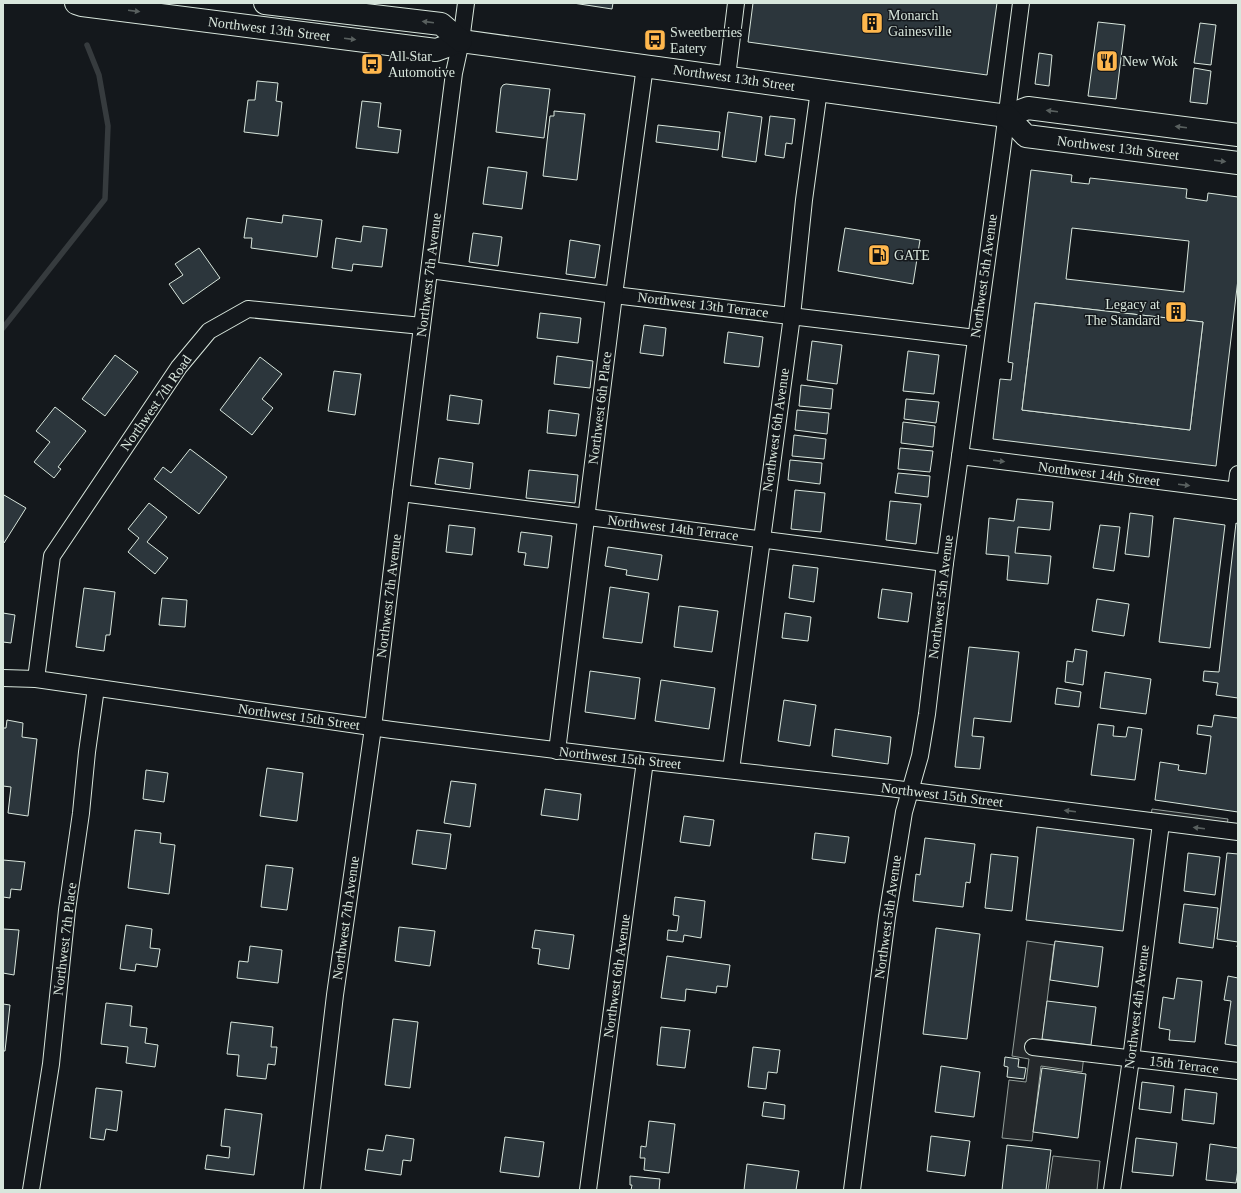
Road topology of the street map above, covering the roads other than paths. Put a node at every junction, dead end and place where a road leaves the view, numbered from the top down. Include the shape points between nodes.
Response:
1 (76, 3) edge
2 (265, 3) edge
3 (466, 3) edge
4 (736, 3) edge
5 (1021, 3) edge
6 (461, 41) junction
7 (645, 66) junction
8 (726, 78) junction
9 (819, 90) junction
10 (1007, 116) junction
11 (1238, 135) edge
12 (1238, 163) edge
13 (430, 270) junction
14 (614, 295) junction
15 (792, 316) junction
16 (422, 326) junction
17 (976, 338) junction
18 (960, 456) junction
19 (1238, 474) edge
20 (1237, 491) edge
21 (401, 493) junction
22 (586, 517) junction
23 (762, 539) junction
24 (945, 562) junction
25 (3, 678) edge
26 (36, 679) junction
27 (96, 688) junction
28 (373, 728) junction
29 (557, 751) junction
30 (645, 761) junction
31 (731, 770) junction
32 (910, 791) junction
33 (1161, 823) junction
34 (1238, 832) edge
35 (1033, 1046) dead end
36 (1131, 1059) junction
37 (1238, 1071) edge
38 (31, 1190) edge
39 (312, 1190) edge
40 (588, 1190) edge
41 (852, 1190) edge
42 (1112, 1190) edge

1 -> 6 main road, Northwest 13th Street via 436,50
6 -> 2 main road, Northwest 13th Street via 440,24
3 - 6 street, Northwest 7th Avenue
4 - 8 street
5 - 10 street, Northwest 5th Avenue
6 - 7 main road, Northwest 13th Street
6 - 13 street, Northwest 7th Avenue via 454,73
7 - 8 main road, Northwest 13th Street
7 - 14 street, Northwest 6th Place
8 - 9 main road, Northwest 13th Street
9 - 10 main road, Northwest 13th Street
9 - 15 street, Northwest 6th Avenue
11 -> 10 main road, Northwest 13th Street via 1028,108
10 -> 12 main road, Northwest 13th Street via 1026,136
10 - 17 street, Northwest 5th Avenue
13 - 14 street, Northwest 13th Terrace
13 - 16 street, Northwest 7th Avenue
14 - 15 street, Northwest 13th Terrace
14 - 22 street, Northwest 6th Place
15 - 17 street, Northwest 13th Terrace
15 - 23 street, Northwest 6th Avenue
16 - 21 street, Northwest 7th Avenue
16 - 26 street, Northwest 7th Road via 248,309 209,331 178,367 52,556
17 - 18 street, Northwest 5th Avenue
18 -> 20 street, Northwest 14th Street
18 - 24 street, Northwest 5th Avenue
19 - 20 street
21 - 22 street, Northwest 14th Terrace
21 - 28 street, Northwest 7th Avenue
22 - 23 street, Northwest 14th Terrace
22 - 29 street, Northwest 6th Place
23 - 24 street, Northwest 14th Terrace
23 - 31 street, Northwest 6th Avenue
24 - 32 street, Northwest 5th Avenue via 927,714 920,756
25 - 26 street, Northwest 15th Street
26 - 27 street, Northwest 15th Street
27 - 28 street, Northwest 15th Street
27 - 38 street, Northwest 7th Place via 67,910 51,1064
28 - 29 street, Northwest 15th Street
28 - 39 street, Northwest 7th Avenue via 335,995
29 - 30 street, Northwest 15th Street
30 - 31 street, Northwest 15th Street
30 - 40 street, Northwest 6th Avenue
31 - 32 street, Northwest 15th Street
33 -> 32 street, Northwest 15th Street
32 - 41 street, Northwest 5th Avenue via 904,812 887,917
34 -> 33 street, Northwest 15th Street
33 - 36 street, Northwest 4th Avenue
35 - 36 street, 15th Terrace
36 - 37 street, 15th Terrace
36 - 42 street, Northwest 4th Avenue

